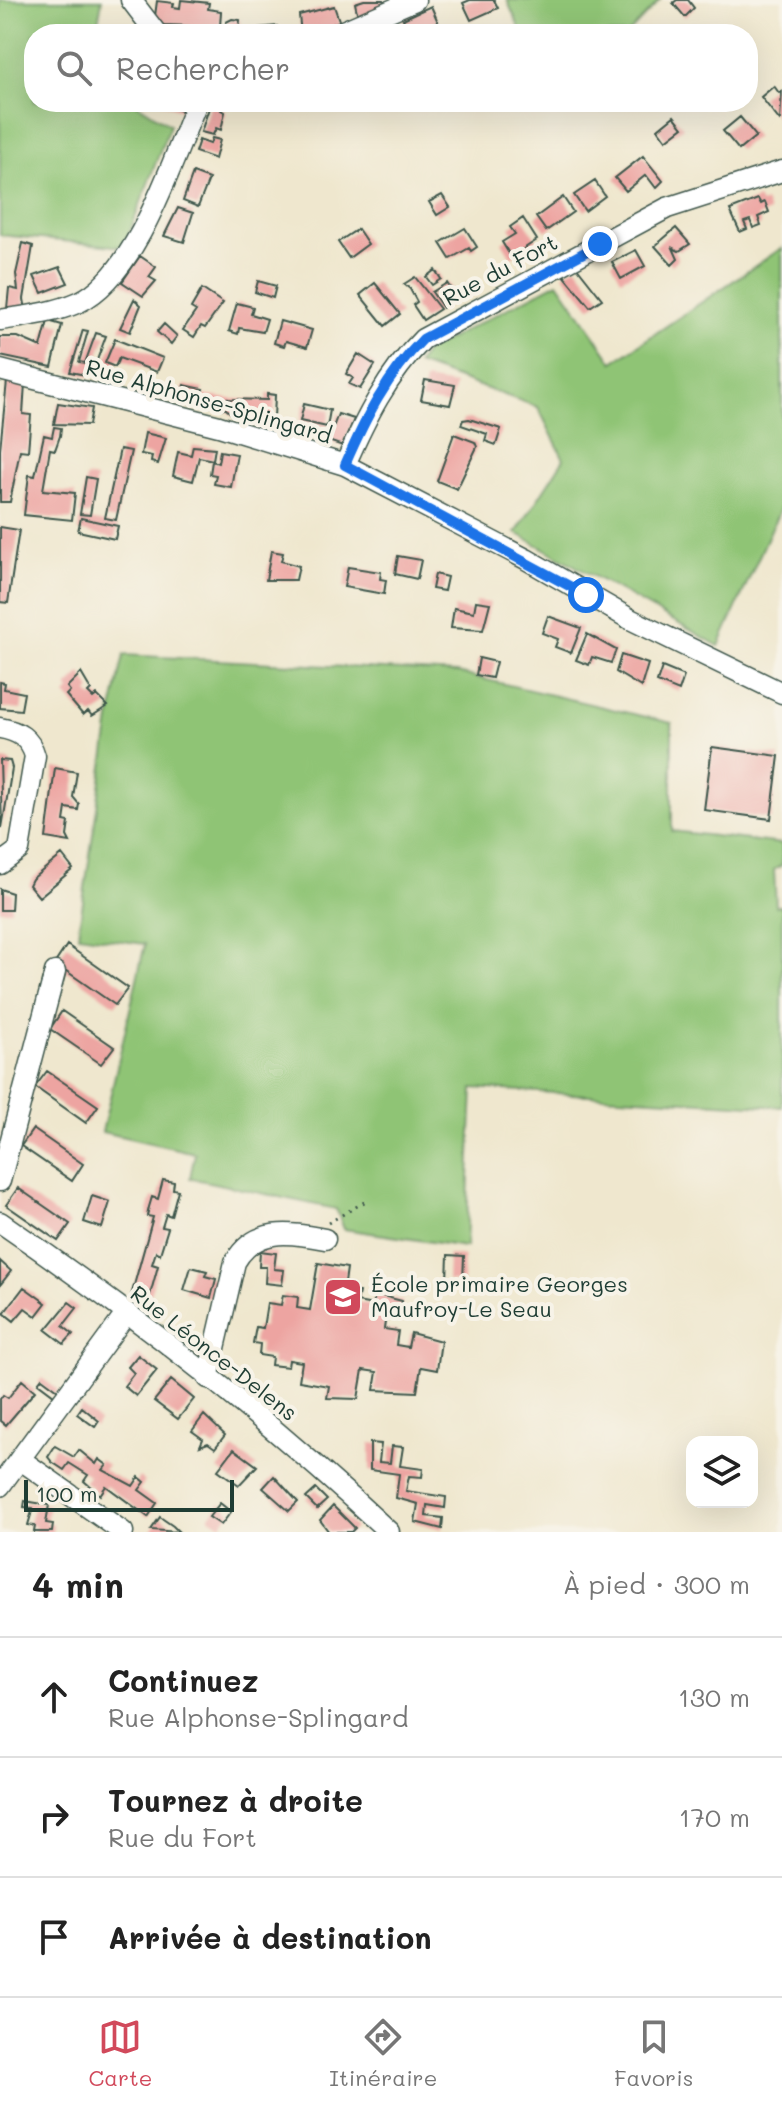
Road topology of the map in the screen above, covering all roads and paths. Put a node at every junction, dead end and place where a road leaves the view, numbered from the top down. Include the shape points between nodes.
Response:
1 (131, 0) edge
2 (415, 0) edge
3 (149, 24) edge
4 (359, 24) edge
5 (193, 112) edge
6 (782, 171) edge
7 (0, 320) edge
8 (0, 370) edge
9 (345, 465) junction
10 (782, 693) edge
11 (0, 728) edge
12 (0, 864) edge
13 (55, 972) dead end
14 (0, 1181) edge
15 (366, 1201) dead end
16 (0, 1222) edge
17 (304, 1234) junction
18 (325, 1239) dead end
19 (126, 1314) junction
20 (208, 1378) junction
21 (21, 1460) junction
22 (0, 1486) edge
23 (123, 1532) edge
24 (389, 1532) edge

1 - 3 street
2 - 4 street
5 - 7 street via 127,258 82,301
6 - 9 street, Rue du Fort via 667,208 423,339 378,397
8 - 9 street, Rue Alphonse-Splingard via 219,426
9 - 10 street, Rue Alphonse-Splingard via 630,619
11 - 12 street via 14,730 32,744 35,756 19,850
13 - 14 street
15 - 17 path
16 - 19 street, Rue Léonce-Delens
17 - 18 street
17 - 20 street via 270,1235 245,1245 235,1262
19 - 20 street, Rue Léonce-Delens
19 - 21 street
20 - 24 street, Rue Léonce-Delens
21 - 22 street
21 - 23 street

